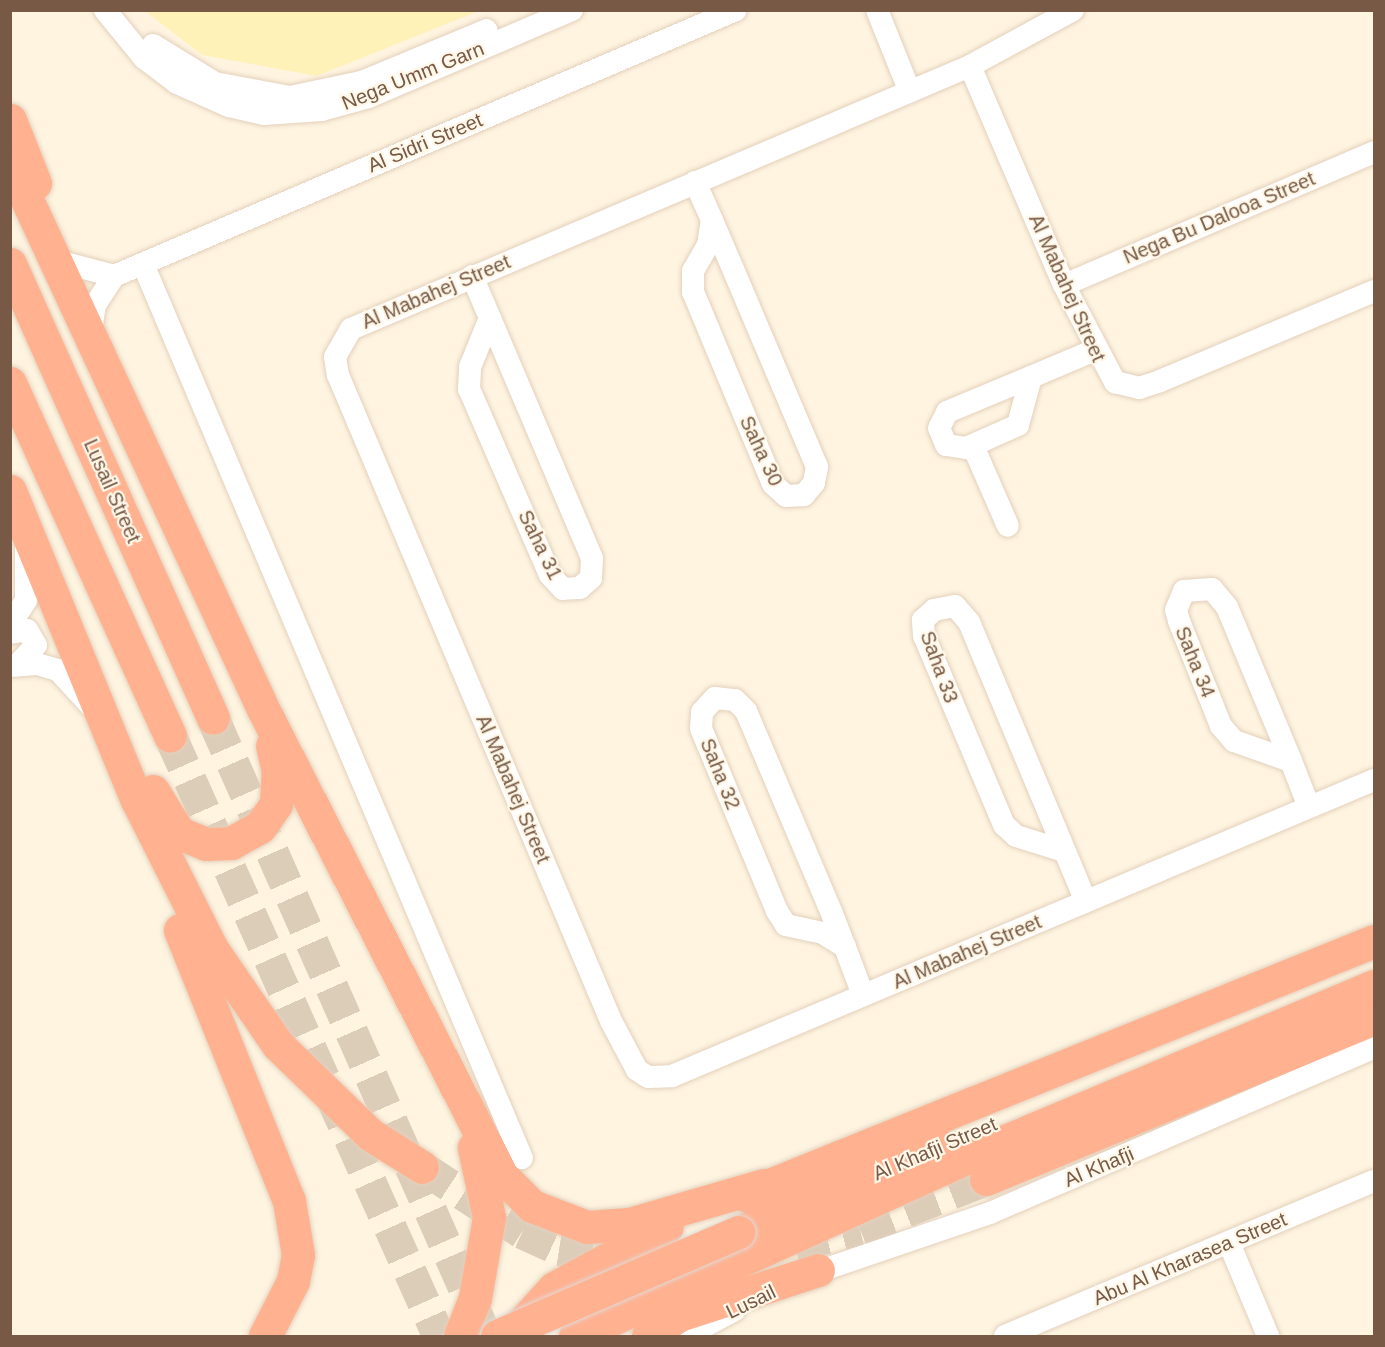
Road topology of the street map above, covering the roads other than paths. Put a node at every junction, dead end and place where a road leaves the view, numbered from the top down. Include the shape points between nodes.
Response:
1 (105, 10) edge
2 (123, 10) edge
3 (533, 10) edge
4 (572, 10) edge
5 (736, 10) edge
6 (877, 10) edge
7 (1072, 10) edge
8 (970, 66) junction
9 (910, 92) junction
10 (10, 120) edge
11 (1374, 152) edge
12 (10, 163) edge
13 (695, 182) junction
14 (34, 211) junction
15 (712, 220) junction
16 (701, 258) junction
17 (57, 261) junction
18 (10, 264) edge
19 (144, 264) junction
20 (733, 269) junction
21 (114, 276) junction
22 (472, 276) junction
23 (1064, 285) junction
24 (1374, 291) edge
25 (490, 318) junction
26 (91, 332) junction
27 (1095, 350) junction
28 (478, 352) junction
29 (508, 359) junction
30 (1031, 377) junction
31 (10, 383) edge
32 (973, 446) junction
33 (15, 501) edge
34 (1008, 526) dead end
35 (10, 625) edge
36 (66, 628) junction
37 (10, 633) edge
38 (14, 665) edge
39 (264, 711) junction
40 (213, 718) tunnel mouth
41 (106, 723) junction
42 (1274, 723) junction
43 (170, 735) tunnel mouth
44 (1255, 747) junction
45 (1291, 762) junction
46 (1374, 780) edge
47 (1309, 807) junction
48 (1049, 815) junction
49 (1037, 841) junction
50 (1064, 851) junction
51 (165, 862) junction
52 (1086, 902) junction
53 (831, 911) junction
54 (815, 931) junction
55 (1374, 941) edge
56 (845, 947) junction
57 (1374, 963) edge
58 (1374, 986) edge
59 (864, 995) junction
60 (1374, 1018) edge
61 (1374, 1048) edge
62 (455, 1089) junction
63 (522, 1158) dead end
64 (422, 1167) tunnel mouth
65 (986, 1179) tunnel mouth
66 (1374, 1181) edge
67 (764, 1185) junction
68 (1229, 1243) junction
69 (744, 1247) junction
70 (818, 1270) junction
71 (265, 1336) edge
72 (460, 1336) edge
73 (497, 1336) edge
74 (512, 1336) edge
75 (575, 1336) edge
76 (648, 1336) edge
77 (686, 1336) edge
78 (1006, 1336) edge
79 (1268, 1336) edge

1 - 4 street, Nega Umm Garn via 144,58 177,83 229,106 264,114 322,110 369,97
2 - 3 street, Nega Umm Garn via 159,51 204,79 247,93 290,97 362,82
5 - 19 street, Al Sidri Street
6 - 9 street
7 - 8 street, Al Mabahej Street
8 - 9 street, Al Mabahej Street
8 - 23 street, Al Mabahej Street
9 - 13 street, Al Mabahej Street
10 - 14 highway via 36,185
11 - 23 street, Nega Bu Dalooa Street
12 - 14 highway
13 - 15 street, Saha 30
13 - 22 street, Al Mabahej Street
14 - 17 highway
15 - 16 street, Saha 30
15 - 20 street, Saha 30
16 - 20 street
16 - 20 street, Saha 30 via 693,271 693,292 773,484 786,496 804,495 814,483 817,467
17 - 21 street
17 - 26 highway
18 - 40 highway, Lusail Street
19 - 21 street, Al Sidri Street
19 - 63 street
21 - 26 street via 95,305
22 - 25 street, Saha 31
22 - 59 street, Al Mabahej Street via 351,329 338,344 336,365 627,1055 643,1075 664,1078
23 - 27 street, Al Mabahej Street
24 - 27 street, Al Mabahej Street via 1139,388 1115,382
25 - 28 street, Saha 31
25 - 29 street, Saha 31
26 - 39 highway
27 - 30 street
28 - 29 street
28 - 29 street, Saha 31 via 467,375 478,411 550,575 563,589 580,588 591,578 592,558
30 - 32 street via 1021,422
30 - 32 street via 944,415 939,428 946,445 958,450
31 - 43 highway
32 - 34 street
33 - 35 street via 28,586 23,609
33 - 36 highway
36 - 39 highway via 102,683 168,821 189,839 231,843 254,831 270,814 278,771
36 - 41 highway
37 - 38 street via 27,630 36,645
38 - 41 street via 58,670
39 - 62 highway
41 - 51 highway
42 - 44 street
42 - 44 street, Saha 34 via 1219,593 1202,586 1184,591 1176,610 1179,621 1221,726 1234,741
42 - 45 street, Saha 34
44 - 45 street, Saha 34
45 - 47 street, Saha 34
46 - 47 street, Al Mabahej Street
47 - 52 street, Al Mabahej Street
48 - 49 street
48 - 49 street, Saha 33 via 969,622 955,606 934,610 923,620 924,636 999,815 1016,836
48 - 50 street, Saha 33
49 - 50 street, Saha 33
50 - 52 street, Saha 33
51 - 64 highway via 212,949 278,1045 371,1135
51 - 71 highway via 173,912 289,1201 296,1264 283,1310
52 - 59 street, Al Mabahej Street
53 - 54 street
53 - 54 street, Saha 32 via 746,711 735,700 715,698 702,712 701,728 777,911 786,926
53 - 56 street, Saha 32
54 - 56 street, Saha 32
55 - 67 highway
56 - 59 street, Saha 32
57 - 69 highway, Al Khafji Street
58 - 69 highway, Al Khafji Street
60 - 65 highway
61 - 70 street, Al Khafji via 990,1213
62 - 67 highway via 502,1176 523,1198 587,1227 629,1224
62 - 72 highway via 489,1217 476,1298
66 - 68 street, Abu Al Kharasea Street
67 - 74 highway via 587,1266 535,1305
68 - 78 street, Abu Al Kharasea Street
68 - 79 street
69 - 73 highway, Al Khafji Street, bridge
69 - 75 highway, Al Khafji Street
70 - 76 highway via 679,1315
70 - 77 street, Lusail

